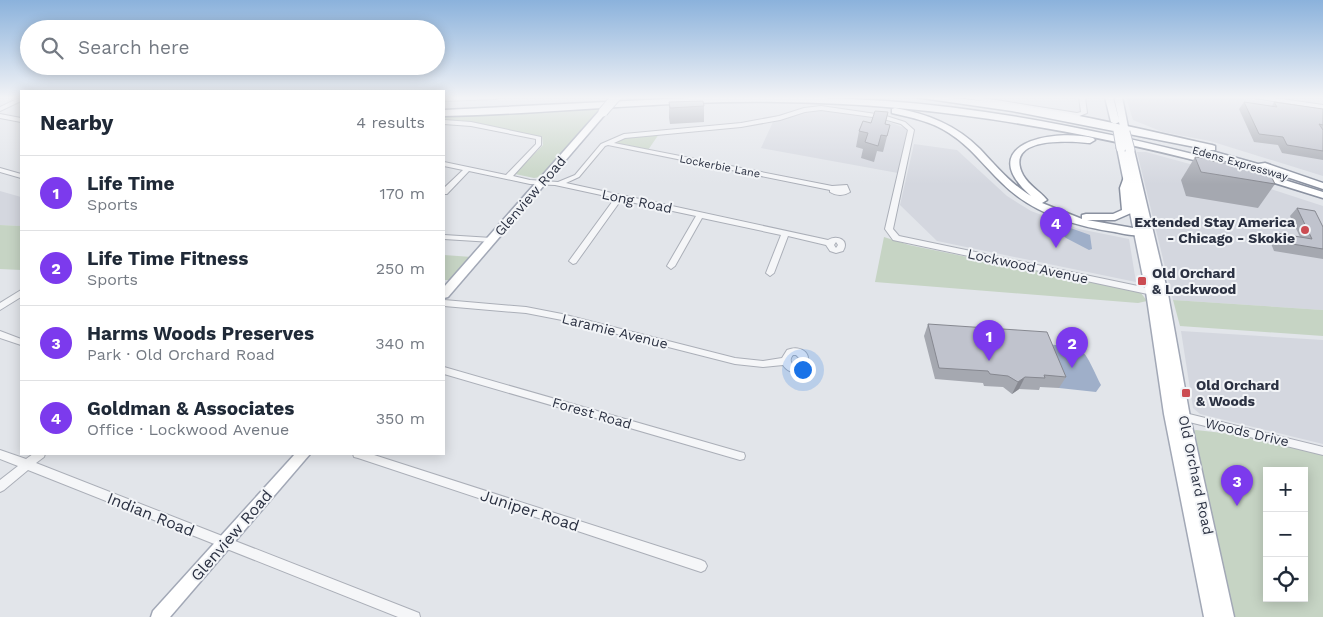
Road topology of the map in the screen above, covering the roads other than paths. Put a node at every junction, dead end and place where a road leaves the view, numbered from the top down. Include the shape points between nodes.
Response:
1 (480, 126) edge
2 (592, 126) edge
3 (732, 126) edge
4 (907, 126) edge
5 (941, 126) edge
6 (1050, 126) edge
7 (1087, 126) edge
8 (1110, 126) edge
9 (1122, 128) junction
10 (606, 143) junction
11 (1126, 149) junction
12 (445, 164) edge
13 (468, 169) junction
14 (0, 170) edge
15 (1246, 172) junction
16 (20, 176) edge
17 (508, 177) junction
18 (1128, 179) junction
19 (542, 183) junction
20 (559, 184) junction
21 (1323, 187) edge
22 (833, 188) dead end
23 (445, 191) edge
24 (1323, 195) edge
25 (619, 198) junction
26 (1074, 214) junction
27 (700, 215) junction
28 (1139, 232) junction
29 (785, 234) junction
30 (445, 238) edge
31 (492, 240) junction
32 (829, 243) dead end
33 (573, 261) dead end
34 (671, 266) dead end
35 (770, 273) dead end
36 (445, 293) edge
37 (1157, 293) junction
38 (20, 294) edge
39 (445, 303) edge
40 (0, 307) edge
41 (0, 334) edge
42 (20, 342) edge
43 (786, 361) dead end
44 (445, 370) edge
45 (1177, 416) junction
46 (1323, 451) edge
47 (0, 454) edge
48 (39, 455) edge
49 (302, 455) edge
50 (361, 455) edge
51 (740, 456) dead end
52 (26, 465) junction
53 (0, 487) edge
54 (224, 543) junction
55 (701, 566) dead end
56 (159, 617) edge
57 (414, 617) edge
58 (1212, 617) edge
59 (1226, 617) edge

1 - 17 street via 539,138 539,144
2 - 19 main road, Glenview Road, bridge
3 - 10 street, Lockwood Avenue via 628,135
4 - 37 street, Lockwood Avenue via 911,132 890,230 894,236 907,242
5 - 28 highway via 961,136 1014,190 1033,203 1081,222
6 - 15 highway, Edens Expressway via 1107,136
7 - 21 highway, Edens Expressway via 1200,151
8 - 9 highway
9 - 11 main road, Old Orchard Road, bridge
9 - 21 highway via 1187,142
10 - 20 street via 573,179
10 - 22 street, Lockerbie Lane
11 - 18 main road, Old Orchard Road
11 - 37 main road, Old Orchard Road
12 - 13 street, Long Road
13 - 17 street, Long Road
13 - 23 street
14 - 16 street
15 - 24 highway, Edens Expressway
15 - 26 highway via 1079,138 1048,139 1021,149 1014,163 1019,178 1039,198
17 - 19 street, Long Road
18 - 26 highway via 1125,188 1127,210 1122,214 1103,218
18 - 28 main road, Old Orchard Road
19 - 20 street, Long Road
19 - 31 main road, Glenview Road
20 - 25 street, Long Road
25 - 27 street, Long Road
25 - 33 street
26 - 28 highway
27 - 29 street, Long Road
27 - 34 street
28 - 37 main road, Old Orchard Road
29 - 32 street, Long Road
29 - 35 street
30 - 31 street
31 - 36 main road, Glenview Road
37 - 45 main road, Old Orchard Road
38 - 40 street
39 - 43 street, Laramie Avenue via 526,310 562,317 745,363
41 - 42 street
44 - 51 street, Forest Road
45 - 46 street, Woods Drive
45 - 58 main road, Old Orchard Road
45 - 59 main road, Old Orchard Road
47 - 52 street, Indian Road
48 - 52 street
49 - 54 main road, Glenview Road
50 - 55 street, Juniper Road
52 - 53 street
52 - 54 street, Indian Road
54 - 56 main road, Glenview Road
54 - 57 street, Indian Road

